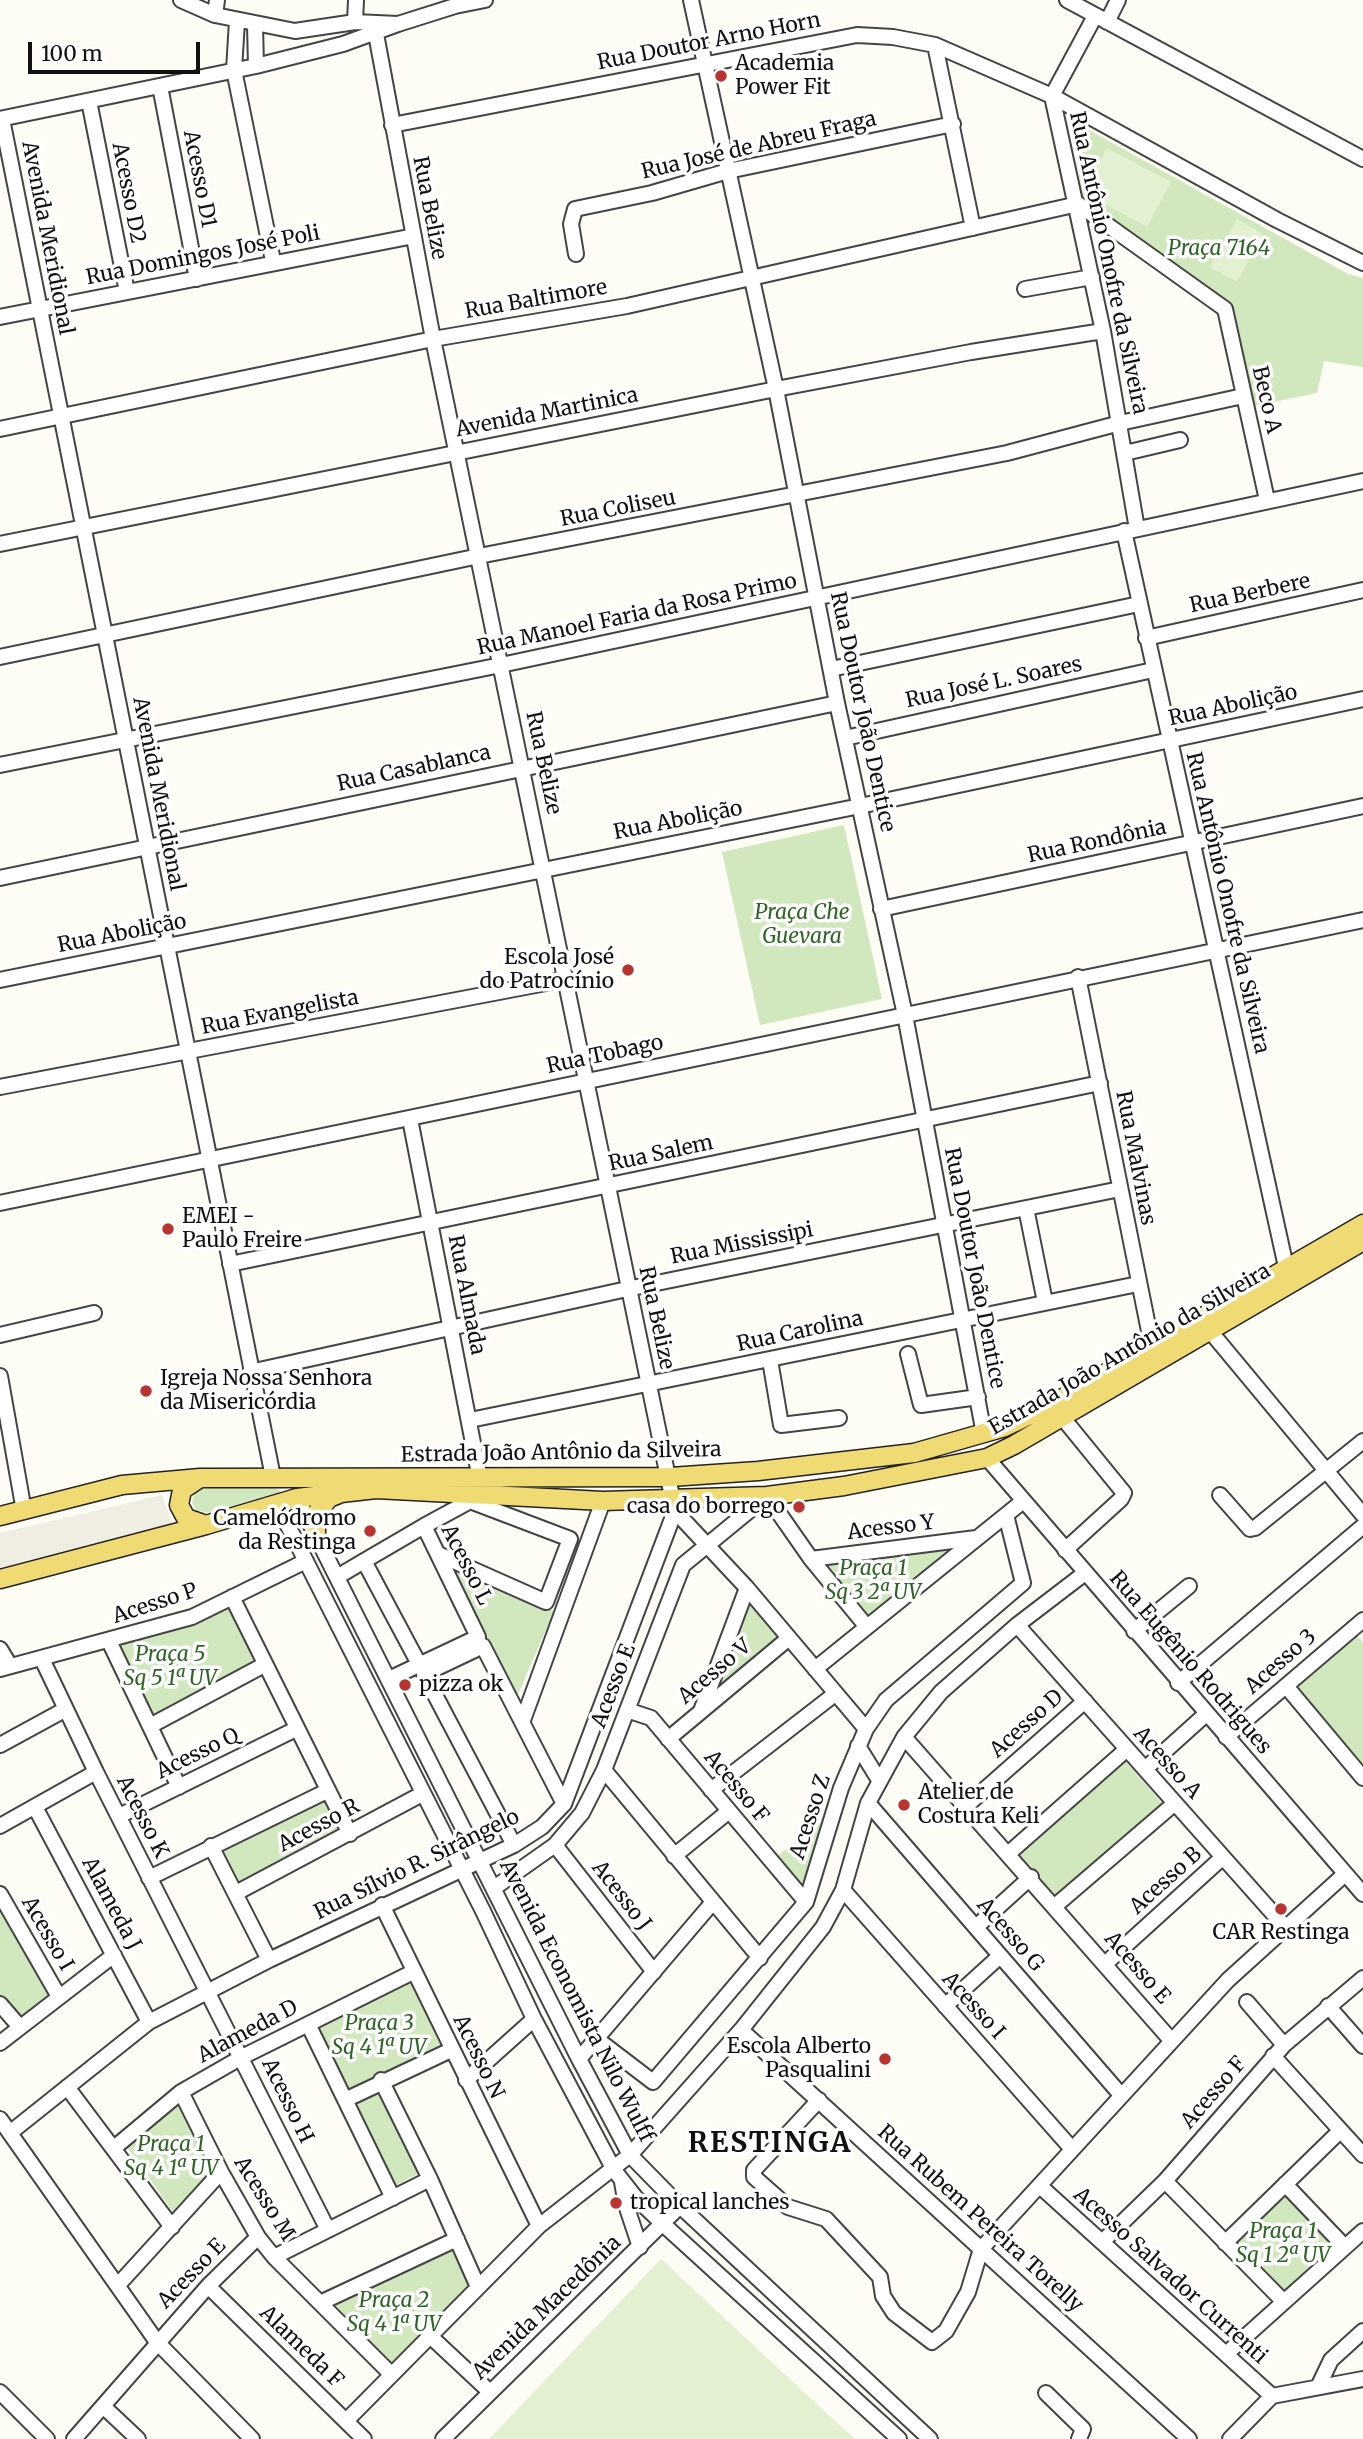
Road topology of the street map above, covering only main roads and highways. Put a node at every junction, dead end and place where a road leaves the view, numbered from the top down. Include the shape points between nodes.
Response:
1 (1363, 1224) edge
2 (1363, 1241) edge
3 (1289, 1277) junction
4 (1174, 1342) junction
5 (1127, 1370) junction
6 (950, 1445) junction
7 (987, 1458) junction
8 (758, 1471) junction
9 (273, 1477) junction
10 (200, 1478) junction
11 (473, 1490) junction
12 (339, 1494) junction
13 (297, 1498) junction
14 (680, 1504) junction
15 (0, 1517) edge
16 (206, 1525) junction
17 (316, 1534) road end
18 (0, 1578) edge

1 - 3 main road, Estrada João Antônio da Silveira
2 - 3 main road, Estrada João Antônio da Silveira
3 - 4 main road, Estrada João Antônio da Silveira
4 - 5 main road, Estrada João Antônio da Silveira
4 - 5 main road, Estrada João Antônio da Silveira via 1152,1346
5 - 6 main road, Estrada João Antônio da Silveira
5 - 7 main road, Estrada João Antônio da Silveira via 1062,1417
6 - 7 main road
6 - 8 main road, Estrada João Antônio da Silveira
7 - 14 main road, Estrada João Antônio da Silveira via 844,1486
8 - 11 main road, Estrada João Antônio da Silveira
8 - 14 main road via 731,1481 695,1485
9 - 10 main road, Estrada João Antônio da Silveira
9 - 11 main road, Estrada João Antônio da Silveira
9 - 13 main road
10 - 15 main road, Estrada João Antônio da Silveira via 122,1485
10 - 16 main road via 182,1490 179,1505 186,1518
11 - 12 main road, Estrada João Antônio da Silveira via 376,1489
11 - 14 main road, Estrada João Antônio da Silveira
12 - 13 main road, Estrada João Antônio da Silveira
12 - 17 main road via 329,1498 316,1514
13 - 16 main road, Estrada João Antônio da Silveira
16 - 18 main road, Estrada João Antônio da Silveira

